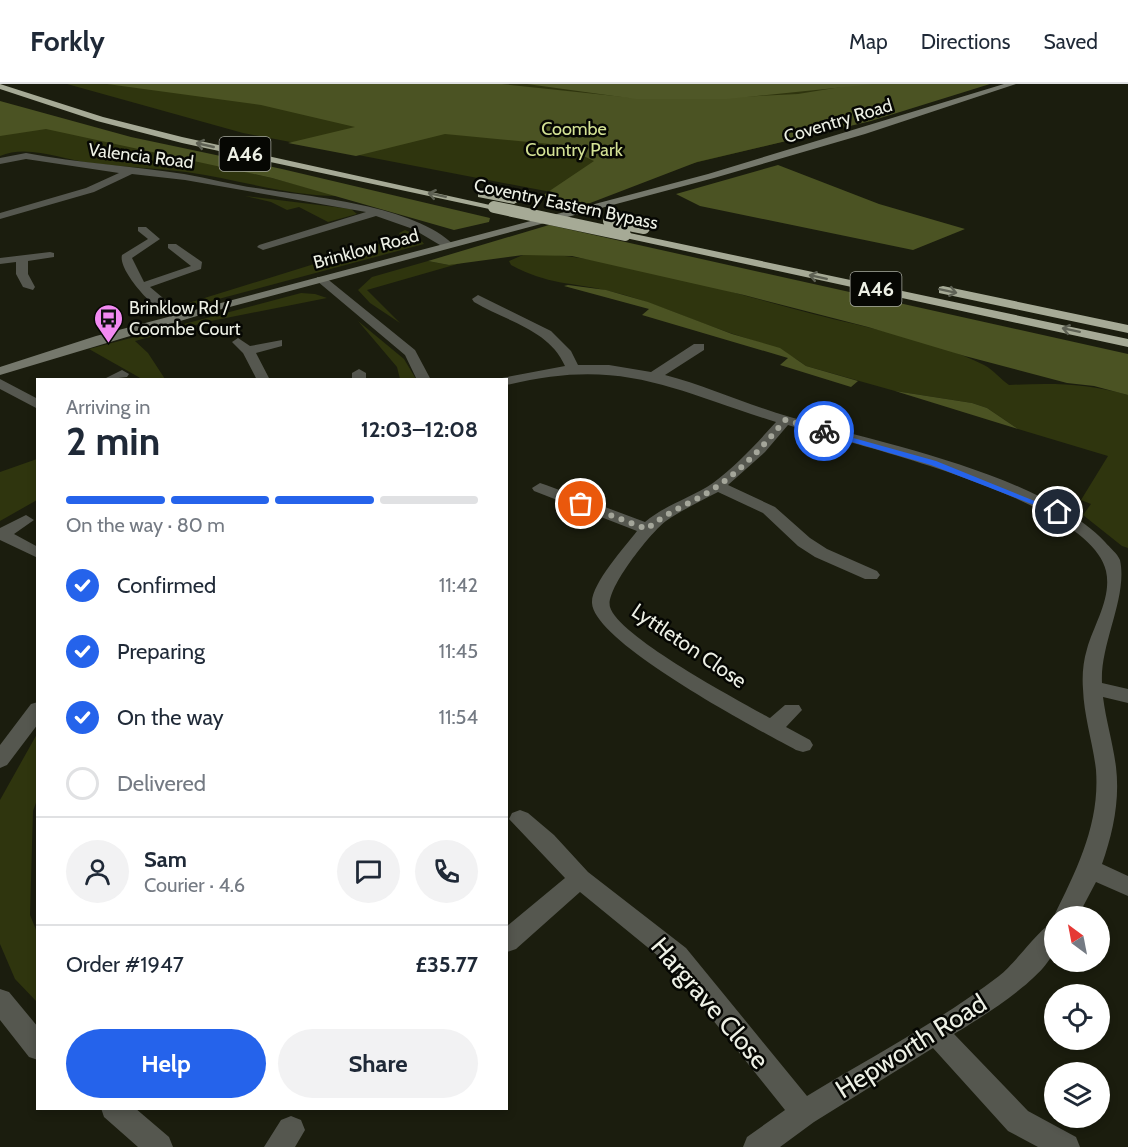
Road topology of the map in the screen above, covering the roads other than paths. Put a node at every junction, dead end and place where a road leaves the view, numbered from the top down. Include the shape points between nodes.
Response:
1 (23, 84) edge
2 (1012, 84) edge
3 (0, 86) edge
4 (0, 160) edge
5 (742, 167) joint
6 (129, 172) junction
7 (378, 212) junction
8 (0, 216) edge
9 (142, 229) dead end
10 (274, 234) dead end
11 (286, 240) junction
12 (172, 246) dead end
13 (449, 246) junction
14 (263, 247) dead end
15 (50, 255) dead end
16 (22, 259) junction
17 (0, 261) edge
18 (321, 279) junction
19 (29, 286) dead end
20 (141, 286) junction
21 (477, 304) dead end
22 (178, 317) junction
23 (1128, 329) edge
24 (277, 343) dead end
25 (1128, 343) edge
26 (699, 347) dead end
27 (573, 369) junction
28 (0, 371) edge
29 (122, 374) dead end
30 (653, 377) junction
31 (113, 378) edge
32 (263, 378) edge
33 (423, 378) edge
34 (508, 381) edge
35 (0, 384) edge
36 (36, 404) edge
37 (785, 420) junction
38 (574, 483) dead end
39 (718, 486) junction
40 (540, 488) dead end
41 (559, 496) junction
42 (26, 520) dead end
43 (647, 529) junction
44 (1, 534) edge
45 (36, 552) edge
46 (1120, 561) edge
47 (871, 575) dead end
48 (1092, 688) junction
49 (1128, 696) edge
50 (792, 710) dead end
51 (36, 711) edge
52 (772, 728) junction
53 (803, 745) dead end
54 (2, 751) edge
55 (520, 819) dead end
56 (1090, 869) junction
57 (580, 879) junction
58 (1128, 886) edge
59 (1071, 906) edge
60 (508, 941) edge
61 (1044, 944) edge
62 (0, 1000) edge
63 (935, 1032) junction
64 (36, 1045) edge
65 (116, 1110) edge
66 (804, 1113) junction
67 (159, 1147) edge
68 (757, 1147) edge
69 (1066, 1147) edge

1 -> 23 highway, Coventry Eastern Bypass / A46, bridge via 164,126
2 - 5 main road, Coventry Road
25 -> 3 highway, Coventry Eastern Bypass / A46, bridge via 182,140 100,119
4 - 6 street, Valencia Road via 26,156
5 - 13 main road, Brinklow Road
6 - 7 street, Valencia Road via 185,177
6 - 8 street via 90,190
7 - 11 street
7 - 13 street, Valencia Road via 417,227
9 - 20 street via 155,239 126,257 129,272
10 - 11 street
11 - 14 street
12 - 20 street via 196,262 197,267
13 - 18 main road, Brinklow Road
15 - 16 street
16 - 17 street
16 - 19 street via 22,274
18 - 22 main road, Brinklow Road
18 - 33 street via 410,353
20 - 22 street
21 - 27 street via 555,339 567,350
22 - 28 main road, Brinklow Road
24 - 32 street via 243,347
26 - 30 street
27 - 30 street
27 - 34 street
29 - 31 street
30 - 37 street
35 - 36 street
37 - 39 street, Lyttleton Close via 760,449
37 - 46 street via 916,457 1026,498 1083,528
38 - 41 street
39 - 43 street, Lyttleton Close via 661,517
39 - 47 street via 769,510 844,573
40 - 41 street
41 - 43 street
42 - 44 street
43 - 52 street, Lyttleton Close via 604,588 600,599 602,611 662,662
44 - 45 street
46 - 48 street via 1117,602 1096,644
48 - 49 street
48 - 56 street via 1106,772 1101,833
50 - 52 street
51 - 54 street
52 - 53 street, Lyttleton Close
55 - 57 street, Hargrave Close
56 - 58 street
56 - 59 street
57 - 60 street
57 - 66 street, Hargrave Close via 677,956
61 - 63 street, Hepworth Road via 1010,982
62 - 64 street
63 - 66 street, Hepworth Road
63 - 69 street via 1010,1114 1036,1133
65 - 67 street
66 - 68 street, Hepworth Road

